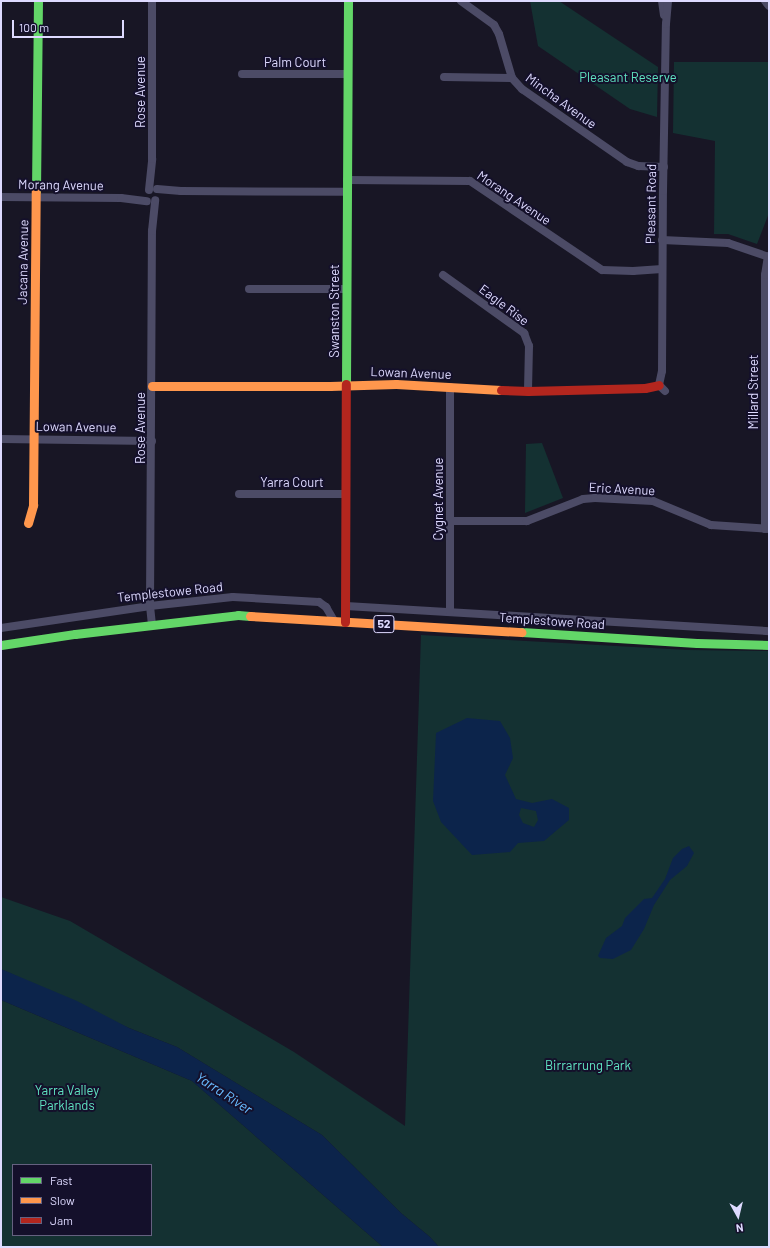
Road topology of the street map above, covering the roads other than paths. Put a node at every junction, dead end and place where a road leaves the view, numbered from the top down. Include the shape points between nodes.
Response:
1 (38, 1) edge
2 (152, 1) edge
3 (348, 1) edge
4 (461, 1) edge
5 (662, 1) edge
6 (668, 1) edge
7 (765, 1) edge
8 (769, 6) edge
9 (666, 24) junction
10 (242, 74) dead end
11 (348, 74) junction
12 (444, 77) dead end
13 (512, 78) junction
14 (664, 166) junction
15 (347, 180) junction
16 (347, 192) junction
17 (152, 195) junction
18 (1, 197) edge
19 (36, 197) junction
20 (662, 242) junction
21 (769, 257) edge
22 (662, 272) junction
23 (442, 275) dead end
24 (249, 289) dead end
25 (347, 289) junction
26 (346, 385) junction
27 (152, 386) junction
28 (450, 387) junction
29 (662, 388) joint
30 (528, 391) junction
31 (767, 396) edge
32 (1, 439) edge
33 (34, 439) junction
34 (152, 440) junction
35 (239, 494) dead end
36 (346, 494) junction
37 (450, 521) junction
38 (28, 523) dead end
39 (767, 529) edge
40 (150, 606) junction
41 (346, 606) junction
42 (450, 612) junction
43 (334, 621) junction
44 (345, 622) junction
45 (152, 625) junction
46 (1, 628) edge
47 (769, 631) edge
48 (1, 645) edge
49 (769, 645) edge

1 - 19 street, Jacana Avenue
2 - 17 street, Rose Avenue
3 - 11 street, Swanston Street
4 - 13 street, Mincha Avenue via 489,20 497,29
5 - 9 street, Pleasant Road
6 - 9 street, Pleasant Road
7 - 8 street
9 - 14 street, Pleasant Road
10 - 11 street, Palm Court
11 - 15 street, Swanston Street
12 - 13 street
13 - 14 street, Mincha Avenue via 522,90 622,159 633,165
14 - 20 street, Pleasant Road
15 - 16 street, Swanston Street
15 - 22 street, Morang Avenue via 470,181 596,268 606,271
16 - 17 street, Morang Avenue via 181,192
16 - 25 street, Swanston Street
17 - 19 street, Morang Avenue via 120,198
17 - 27 street, Rose Avenue
18 - 19 street, Morang Avenue
19 - 33 street, Jacana Avenue
20 - 21 street via 728,243
20 - 22 street, Pleasant Road
21 - 31 street, Millard Street via 765,275
22 - 29 street, Pleasant Road
23 - 30 street, Eagle Rise via 524,333 528,346
24 - 25 street
25 - 26 street, Swanston Street
26 - 27 street, Lowan Avenue
26 - 28 street, Lowan Avenue
26 - 36 street, Swanston Street
27 - 34 street, Rose Avenue
28 - 30 street, Lowan Avenue
28 - 37 street, Cygnet Avenue
29 - 30 street, Lowan Avenue
31 - 39 street, Millard Street
32 - 33 street, Lowan Avenue
33 - 34 street, Lowan Avenue
33 - 38 street, Jacana Avenue via 33,505
34 - 40 street, Rose Avenue
35 - 36 street, Yarra Court
36 - 41 street, Swanston Street
37 - 39 street, Eric Avenue via 526,521 583,499 595,498 653,500 711,526
37 - 42 street, Cygnet Avenue
40 - 43 street, Templestowe Road via 233,598 319,602 326,607
40 - 45 street, Rose Avenue
40 - 46 street, Templestowe Road
41 - 42 street, Templestowe Road
41 - 44 street, Swanston Street
42 - 47 street, Templestowe Road
43 - 44 street, Templestowe Road / 52
43 - 45 street, Templestowe Road / 52 via 226,616
44 - 49 street, Templestowe Road / 52
45 - 48 street, Templestowe Road / 52

